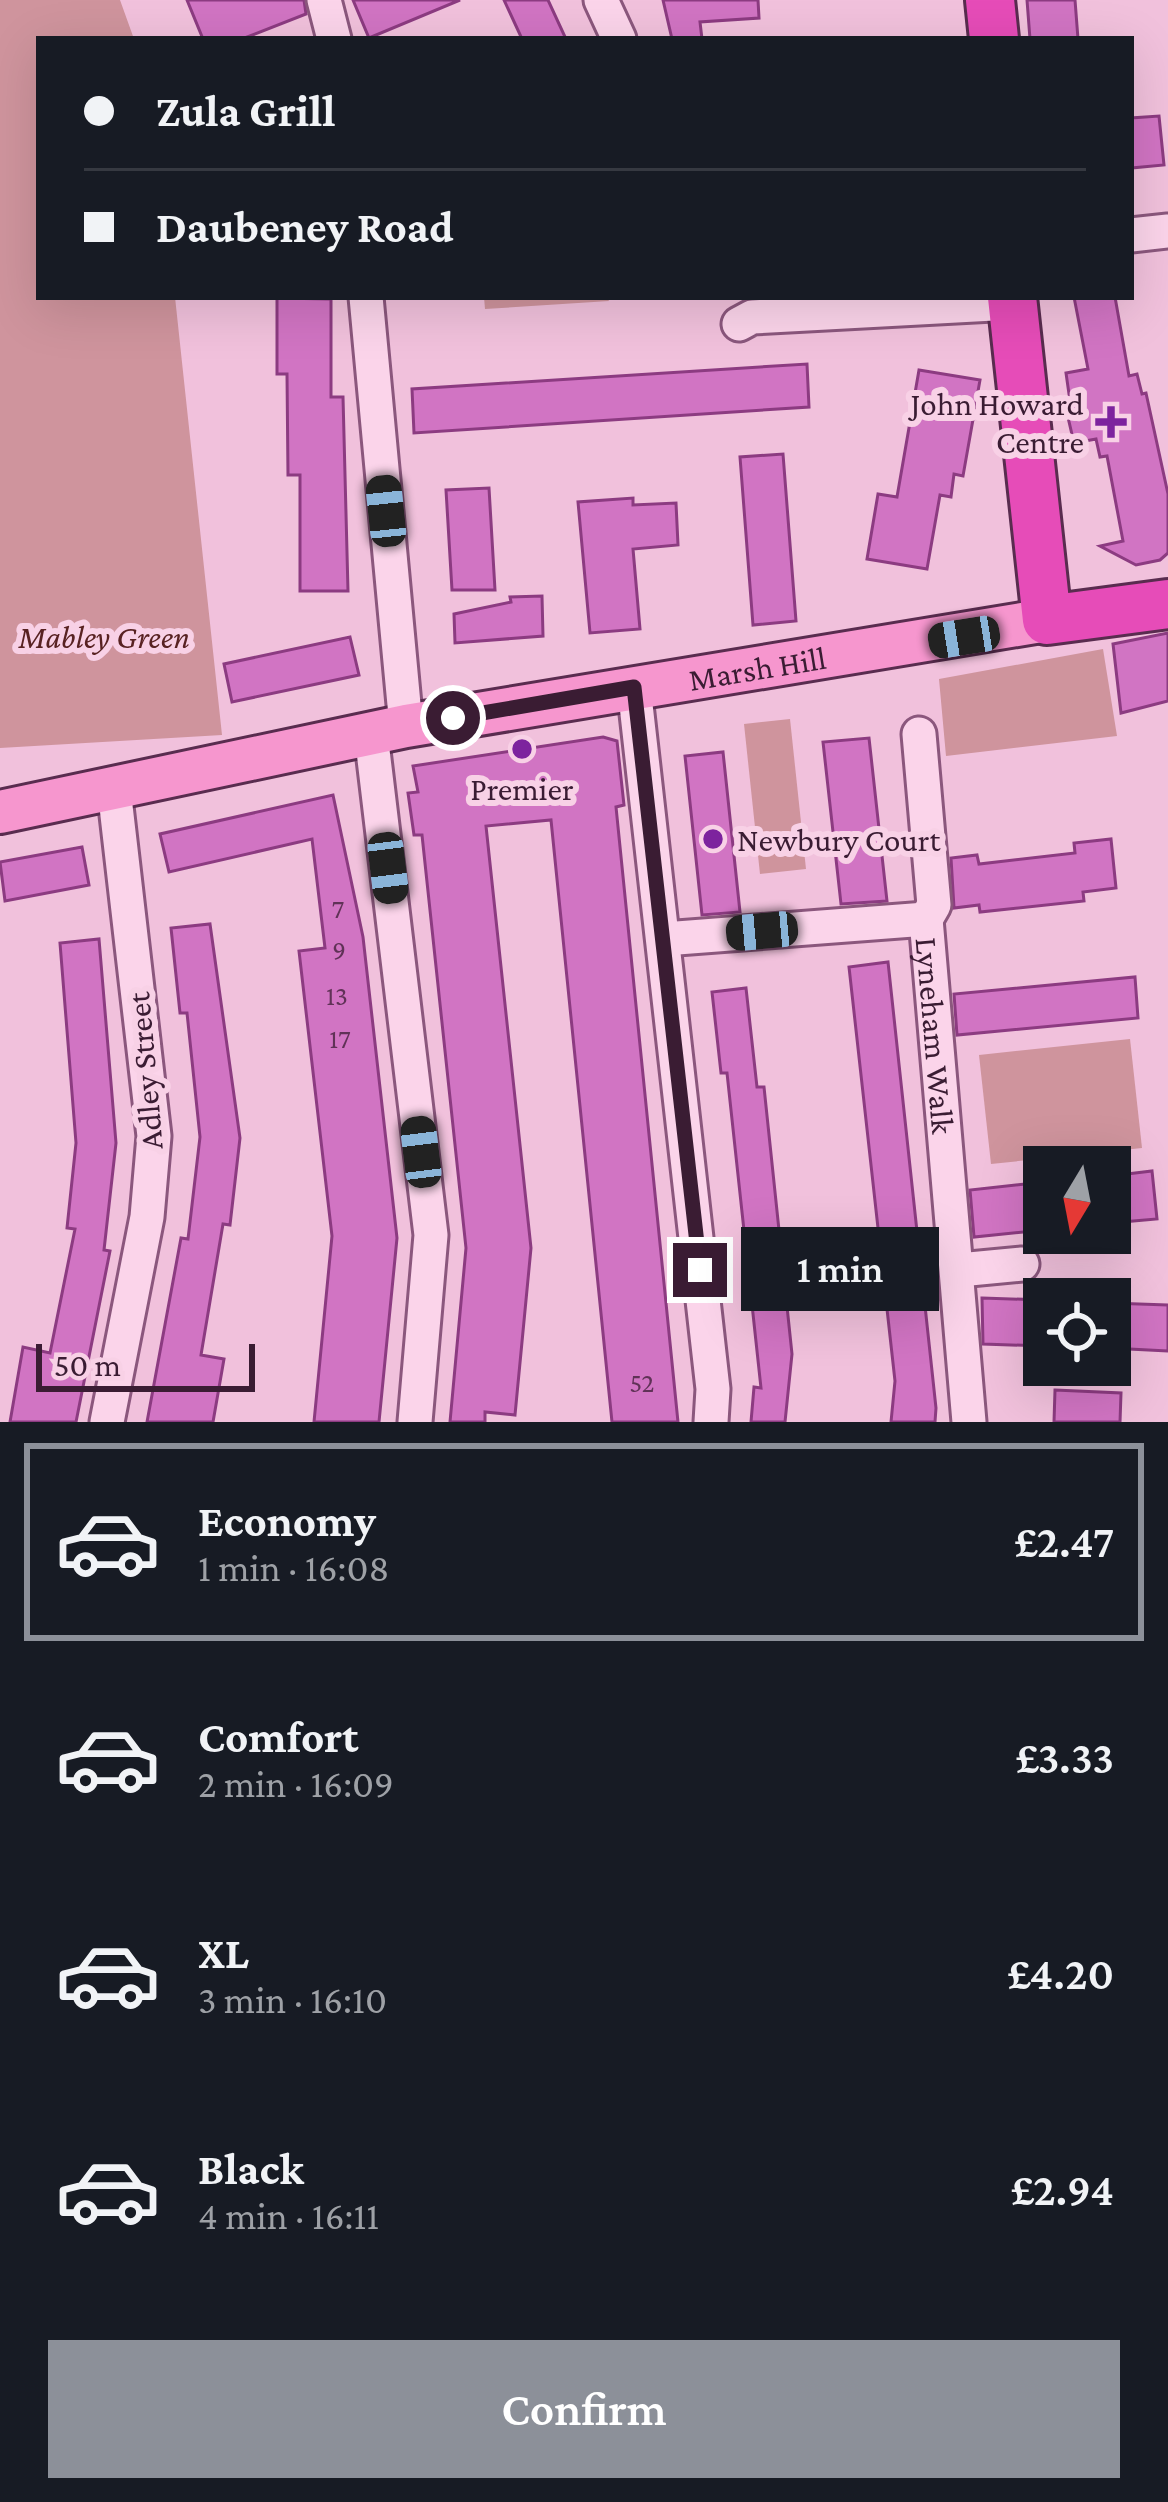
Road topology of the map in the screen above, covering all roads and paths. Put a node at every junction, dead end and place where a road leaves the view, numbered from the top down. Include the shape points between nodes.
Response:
1 (324, 0) edge
2 (601, 0) edge
3 (991, 0) edge
4 (333, 36) edge
5 (618, 36) edge
6 (994, 36) edge
7 (1168, 231) edge
8 (1134, 235) edge
9 (366, 300) edge
10 (1012, 300) edge
11 (744, 313) edge
12 (1168, 604) edge
13 (1047, 620) junction
14 (634, 687) junction
15 (388, 730) junction
16 (919, 734) dead end
17 (114, 789) junction
18 (0, 812) edge
19 (926, 919) junction
20 (664, 939) junction
21 (1022, 1264) dead end
22 (959, 1270) junction
23 (107, 1422) edge
24 (415, 1422) edge
25 (711, 1422) edge
26 (969, 1422) edge

1 - 4 street
2 - 5 street
3 - 6 highway
7 - 8 street
9 - 15 street
10 - 11 street
10 - 13 highway
12 - 13 highway
13 - 14 main road, Marsh Hill
14 - 15 main road, Marsh Hill
14 - 20 street
15 - 17 main road, Marsh Hill
15 - 24 street via 431,1235
16 - 19 street via 934,905
17 - 18 main road, Marsh Hill
17 - 23 street, Adley Street via 154,1136 147,1217
19 - 20 street, Lyneham Walk
19 - 22 street, Lyneham Walk
20 - 25 street
21 - 22 street
22 - 26 street, Lyneham Walk

